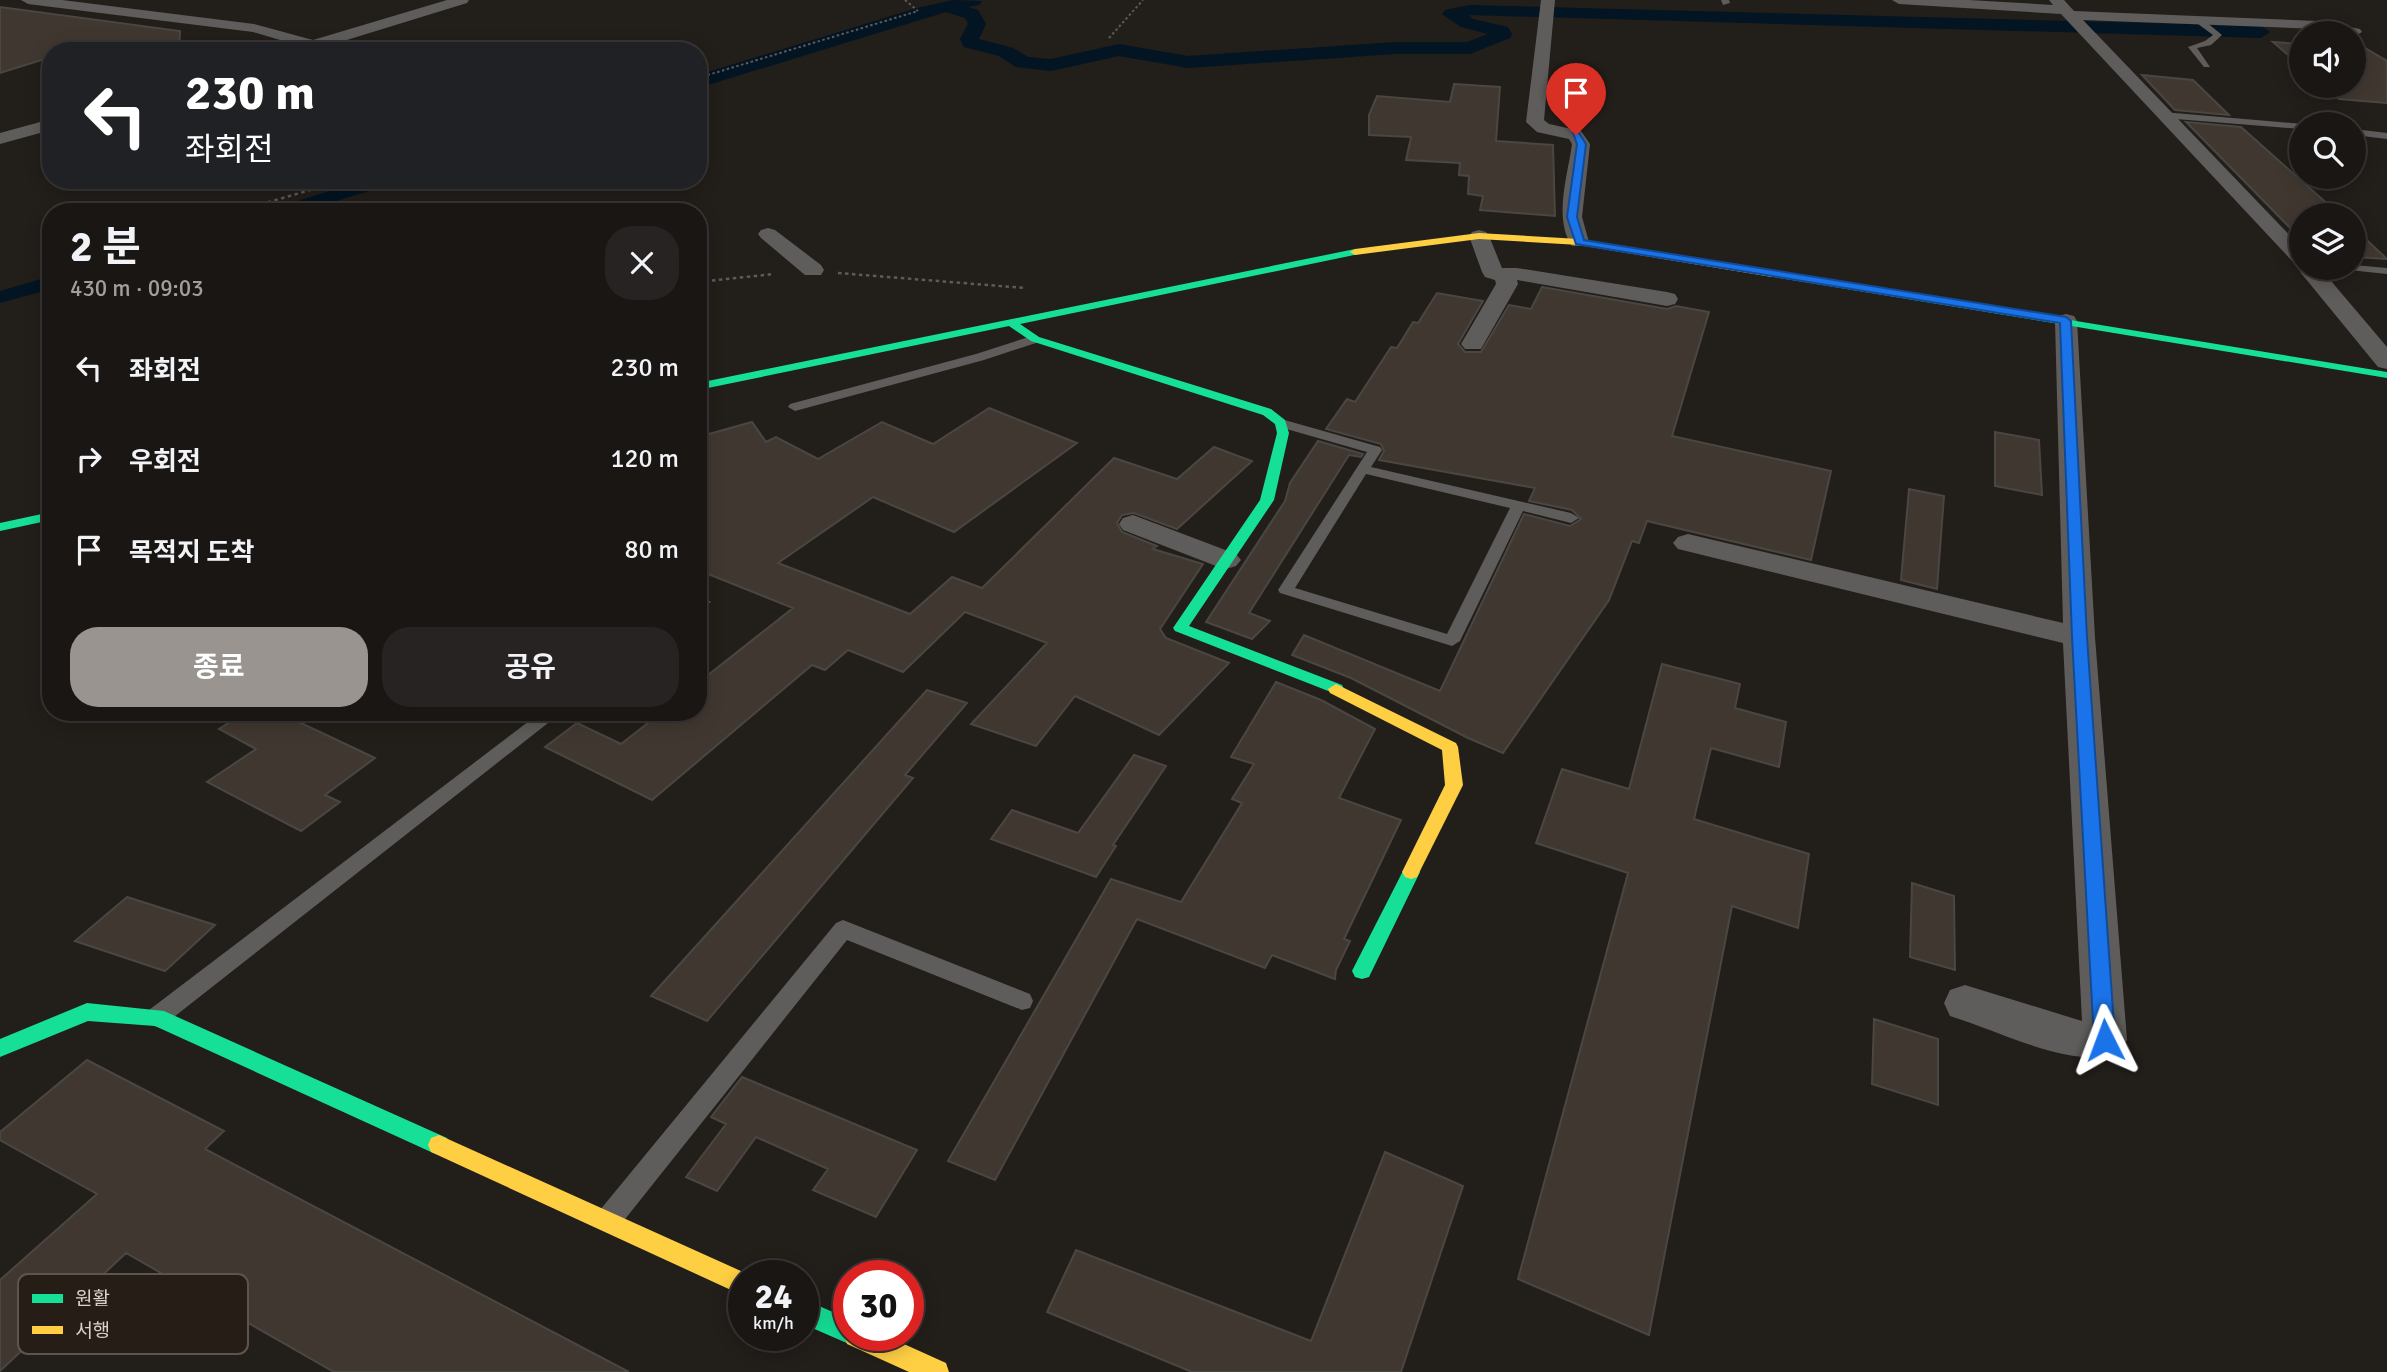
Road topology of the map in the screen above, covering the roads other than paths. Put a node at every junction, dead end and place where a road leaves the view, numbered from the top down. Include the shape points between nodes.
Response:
1 (28, 0) edge
2 (462, 0) edge
3 (1899, 0) edge
4 (1547, 7) edge
5 (2071, 17) edge
6 (2202, 23) junction
7 (2289, 24) edge
8 (303, 42) edge
9 (323, 42) edge
10 (2207, 65) dead end
11 (2163, 115) junction
12 (2289, 125) edge
13 (42, 127) edge
14 (2366, 133) edge
15 (2387, 136) edge
16 (0, 139) edge
17 (768, 233) dead end
18 (1479, 236) junction
19 (1579, 242) junction
20 (2289, 246) edge
21 (2366, 269) edge
22 (813, 270) road end
23 (2387, 271) edge
24 (1505, 276) junction
25 (2319, 280) edge
26 (1667, 299) dead end
27 (2066, 321) junction
28 (1011, 323) junction
29 (1035, 340) junction
30 (1473, 344) dead end
31 (2387, 362) edge
32 (2387, 375) edge
33 (707, 385) edge
34 (795, 407) dead end
35 (1281, 423) junction
36 (1362, 469) junction
37 (1518, 506) junction
38 (42, 518) edge
39 (1571, 518) dead end
40 (1133, 524) dead end
41 (0, 527) edge
42 (1688, 543) dead end
43 (1226, 560) junction
44 (2079, 637) junction
45 (541, 721) edge
46 (1362, 971) dead end
47 (1022, 1001) dead end
48 (1965, 1003) dead end
49 (158, 1017) junction
50 (0, 1048) edge
51 (607, 1222) junction
52 (728, 1277) edge
53 (891, 1351) edge
54 (937, 1372) edge

1 - 8 street via 254,28
2 - 9 street
3 - 5 street
4 - 19 street via 1535,122 1576,135 1581,144 1572,217
5 - 6 street
5 - 11 street
6 - 7 street
6 - 10 lane via 2218,35 2192,47
11 - 12 lane
11 - 20 street
13 - 16 street
14 - 15 lane
17 - 22 street
18 - 19 street
18 - 24 street via 1493,272
18 - 28 street via 1363,250
19 - 27 street
21 - 23 lane
24 - 26 street via 1517,274
24 - 30 street via 1507,284
25 - 31 street
27 - 32 street
27 - 44 street
28 - 29 street
28 - 33 street
29 - 34 lane
29 - 35 street via 1267,412
35 - 36 lane via 1376,450
35 - 43 street via 1283,433 1267,500
36 - 37 lane
36 - 37 lane via 1286,590 1452,640
37 - 39 lane
38 - 41 street
40 - 43 street
42 - 44 street
43 - 46 street via 1180,628 1336,689 1450,747 1454,785
44 - 48 street via 2105,1040 2079,1040
45 - 49 lane
47 - 51 lane via 843,929
49 - 50 street via 87,1012
49 - 51 street
51 - 52 street
53 - 54 street

